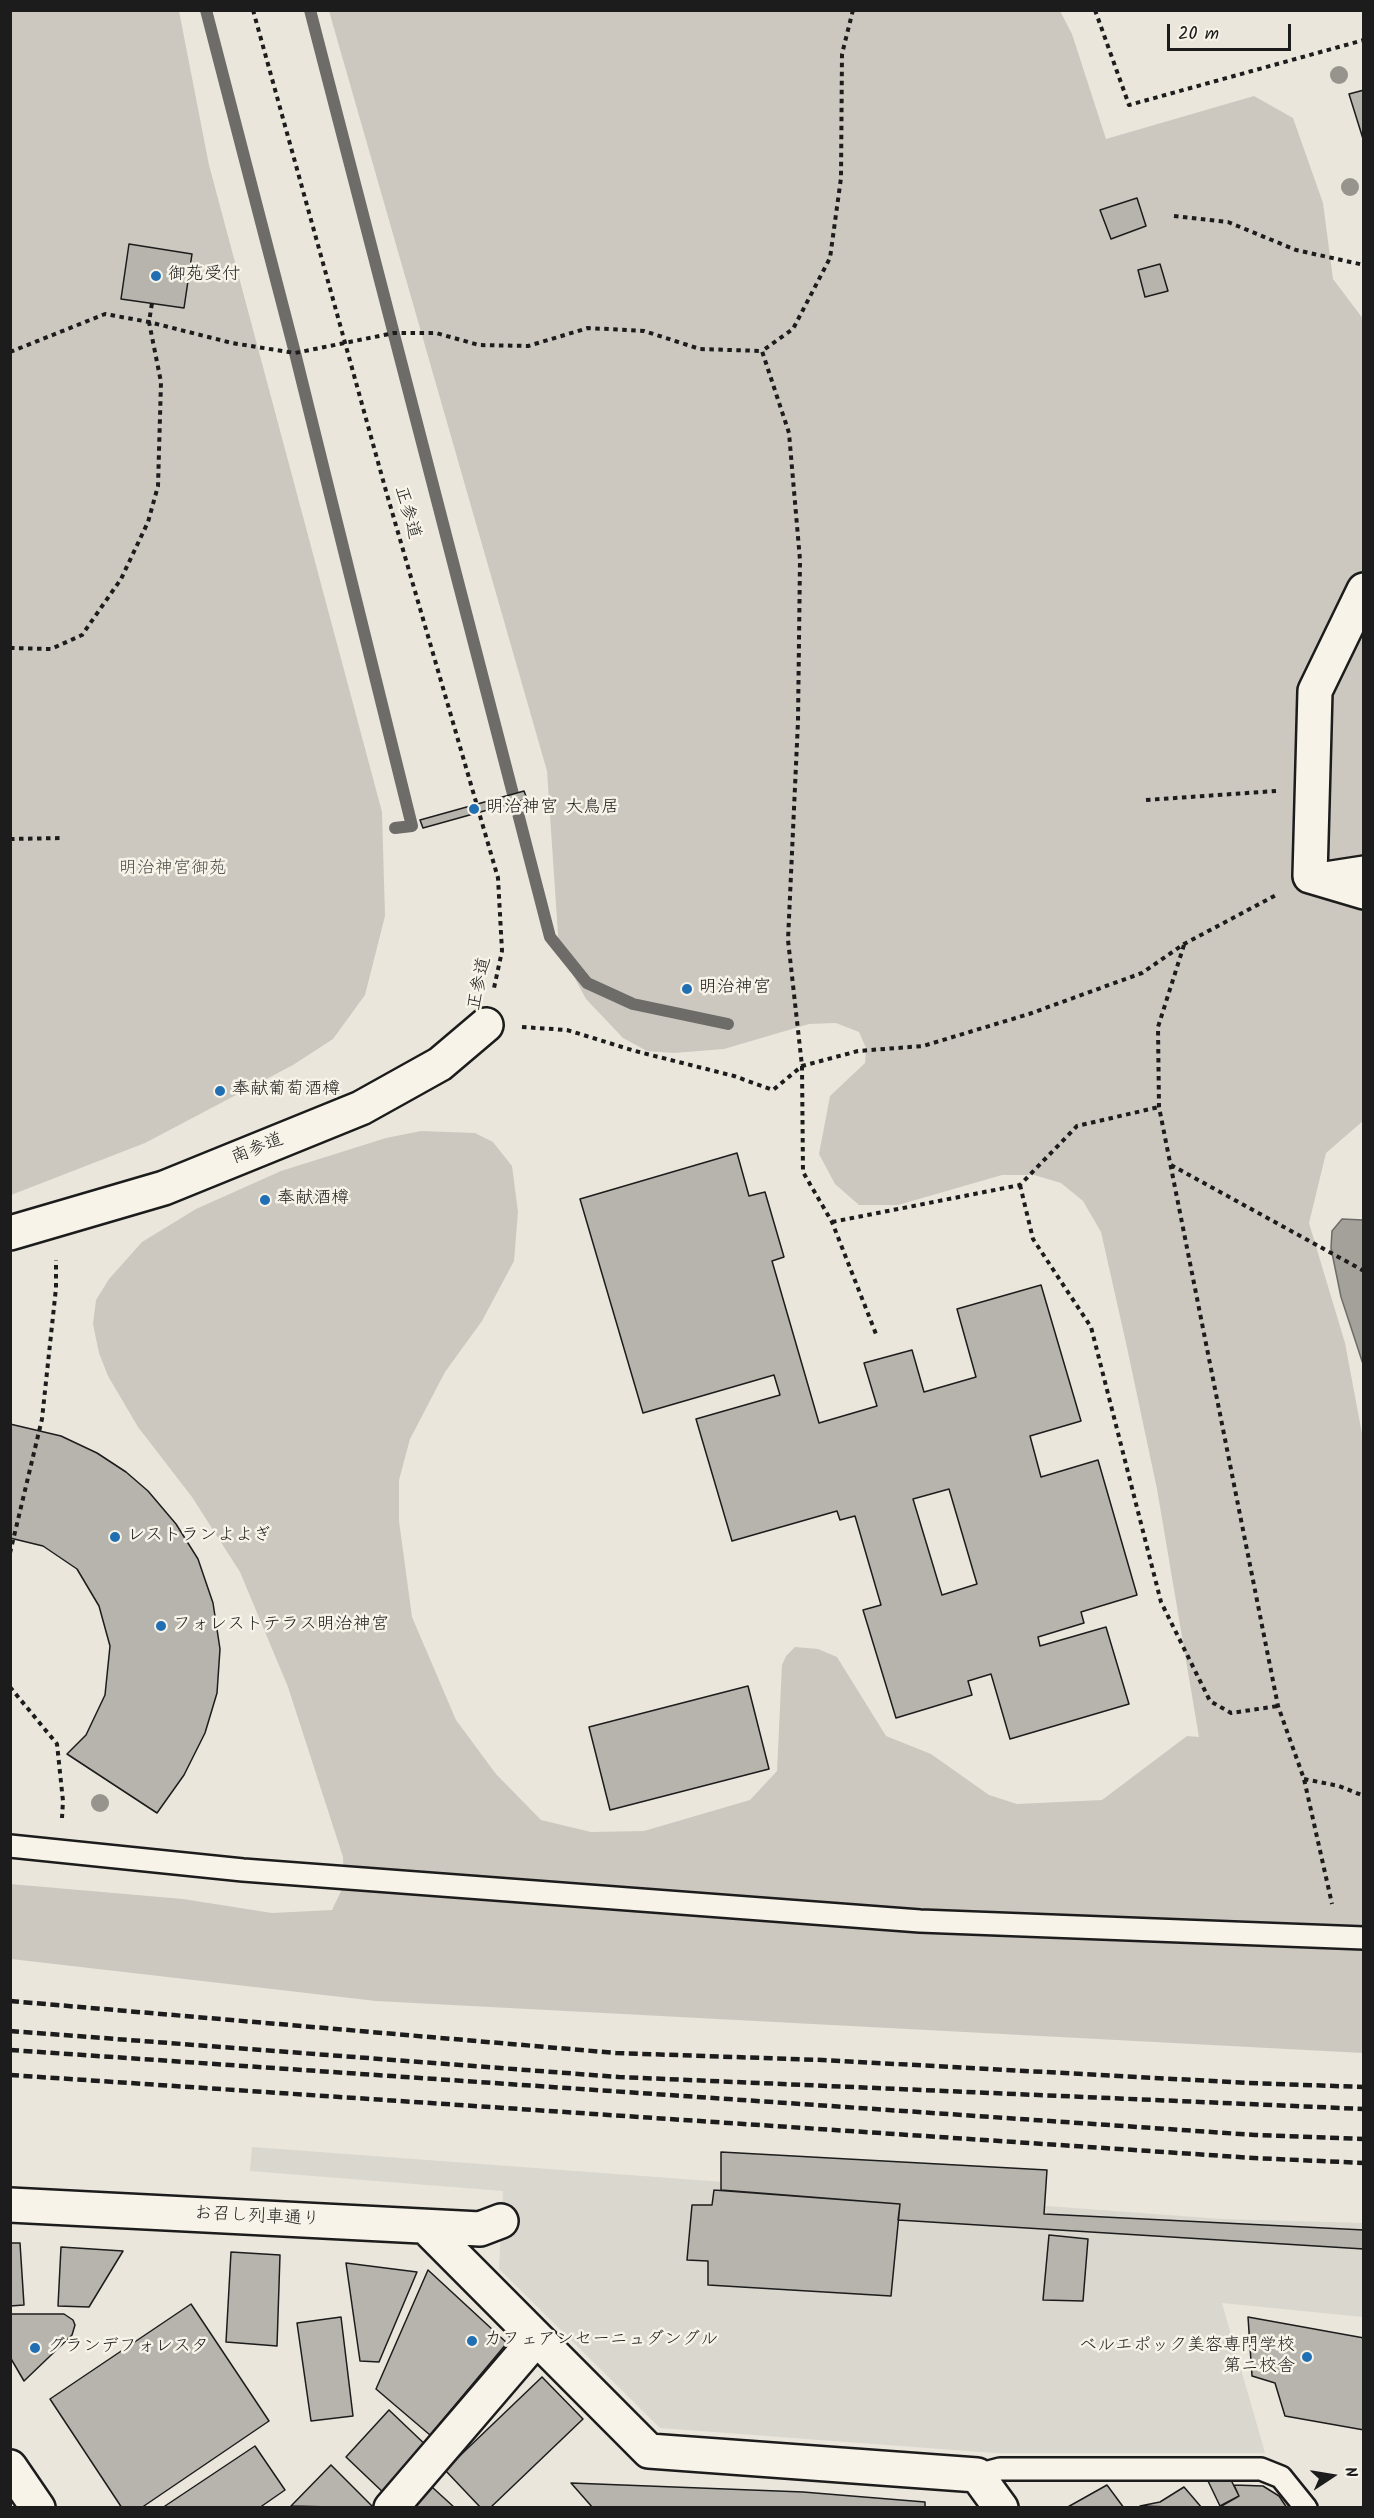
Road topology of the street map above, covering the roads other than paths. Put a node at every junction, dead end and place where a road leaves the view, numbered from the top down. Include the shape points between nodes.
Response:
1 (1364, 590) edge
2 (1364, 867) edge
3 (1310, 876) junction
4 (1364, 892) edge
5 (486, 1025) road end
6 (10, 1233) edge
7 (10, 1846) edge
8 (1364, 1938) edge
9 (10, 2205) edge
10 (501, 2221) dead end
11 (426, 2227) junction
12 (536, 2339) junction
13 (10, 2467) edge
14 (977, 2475) junction
15 (38, 2508) edge
16 (391, 2508) edge
17 (1001, 2508) edge
18 (1306, 2508) edge

1 - 3 street via 1315,691
2 - 3 lane
3 - 4 street
5 - 6 street, 南参道 via 440,1064 361,1108 164,1188
7 - 8 lane via 243,1870 920,1921
9 - 11 street, お召し列車通り
10 - 11 street, お召し列車通り via 480,2229
11 - 12 street
12 - 14 street via 650,2451
12 - 16 street
13 - 15 street
14 - 17 street
14 - 18 lane via 1000,2469 1261,2469 1281,2477

